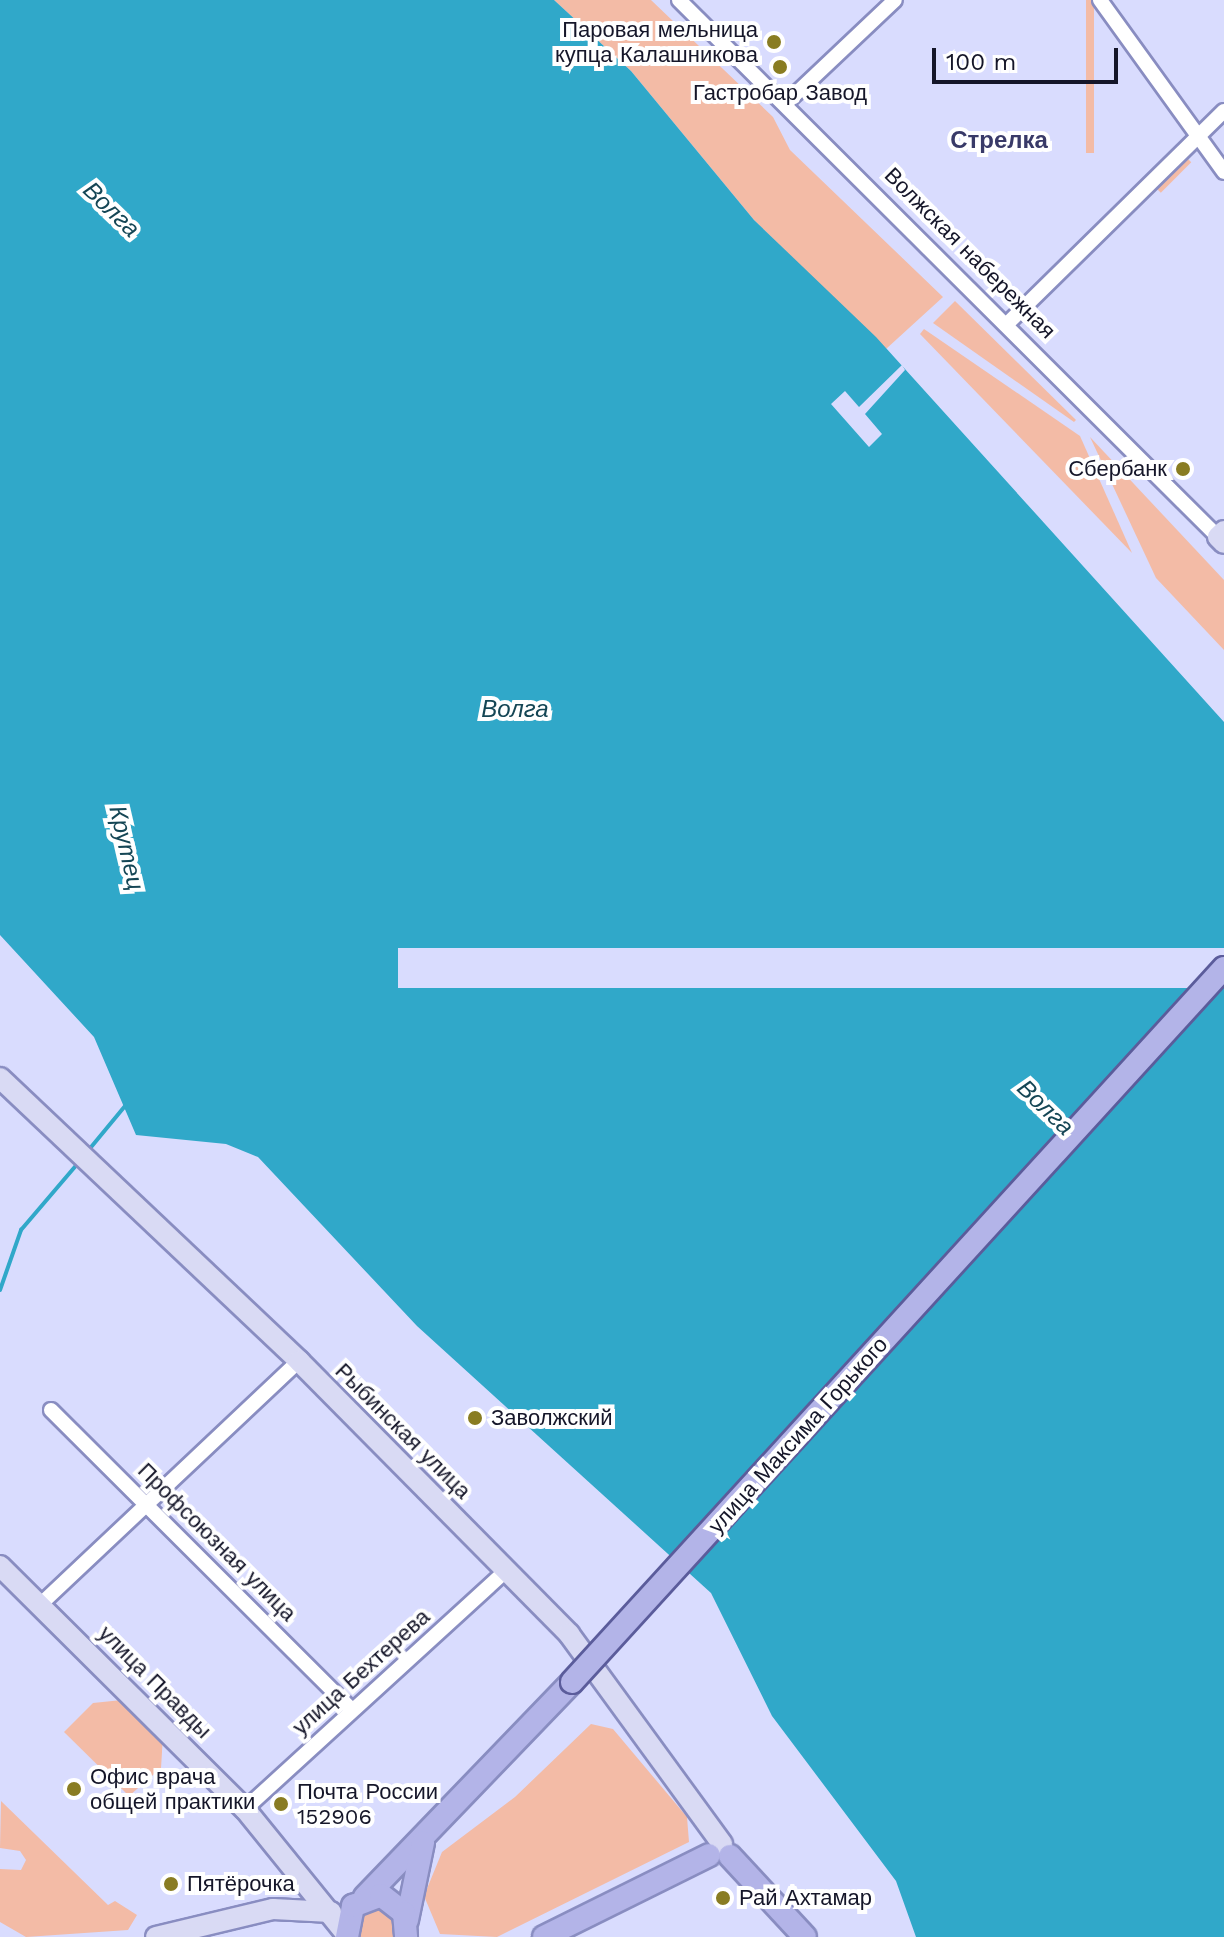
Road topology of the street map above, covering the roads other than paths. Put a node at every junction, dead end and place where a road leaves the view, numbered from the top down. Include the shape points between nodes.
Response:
1 (679, 0) edge
2 (895, 0) edge
3 (1100, 0) edge
4 (785, 104) junction
5 (1224, 111) edge
6 (1197, 135) junction
7 (1224, 172) edge
8 (1007, 324) junction
9 (1222, 537) edge
10 (1224, 968) edge
11 (3, 1088) edge
12 (299, 1361) junction
13 (51, 1410) dead end
14 (146, 1503) junction
15 (0, 1566) edge
16 (508, 1569) junction
17 (42, 1603) junction
18 (350, 1708) junction
19 (245, 1809) junction
20 (423, 1843) junction
21 (719, 1857) junction
22 (303, 1873) junction
23 (362, 1899) junction
24 (273, 1909) junction
25 (331, 1912) junction
26 (410, 1931) edge
27 (347, 1936) edge
28 (156, 1937) edge
29 (544, 1937) edge
30 (805, 1937) edge

1 - 4 street, Волжская набережная
2 - 4 street
3 - 6 street
4 - 8 street, Волжская набережная
5 - 6 street
6 - 7 street
6 - 8 street
8 - 9 street, Волжская набережная
10 - 20 main road, улица Максима Горького, bridge
11 - 12 main road, Рыбинская улица via 112,1181
12 - 14 street
12 - 16 main road, Рыбинская улица
13 - 14 street, Профсоюзная улица
14 - 17 street
14 - 18 street, Профсоюзная улица
15 - 17 main road, улица Правды
16 - 18 street, улица Бехтерева
16 - 21 main road, Рыбинская улица via 606,1676
17 - 19 main road, улица Правды
18 - 19 street, улица Бехтерева
19 - 22 main road, улица Правды
20 - 23 main road
20 - 26 main road
21 - 29 main road
21 - 30 main road via 749,1877
22 - 23 main road, улица Правды via 333,1895
22 - 24 main road
22 - 25 main road, улица Правды
23 - 26 main road via 388,1897
23 - 27 main road via 348,1913
24 - 25 main road
24 - 28 main road
25 - 27 main road, улица Правды

